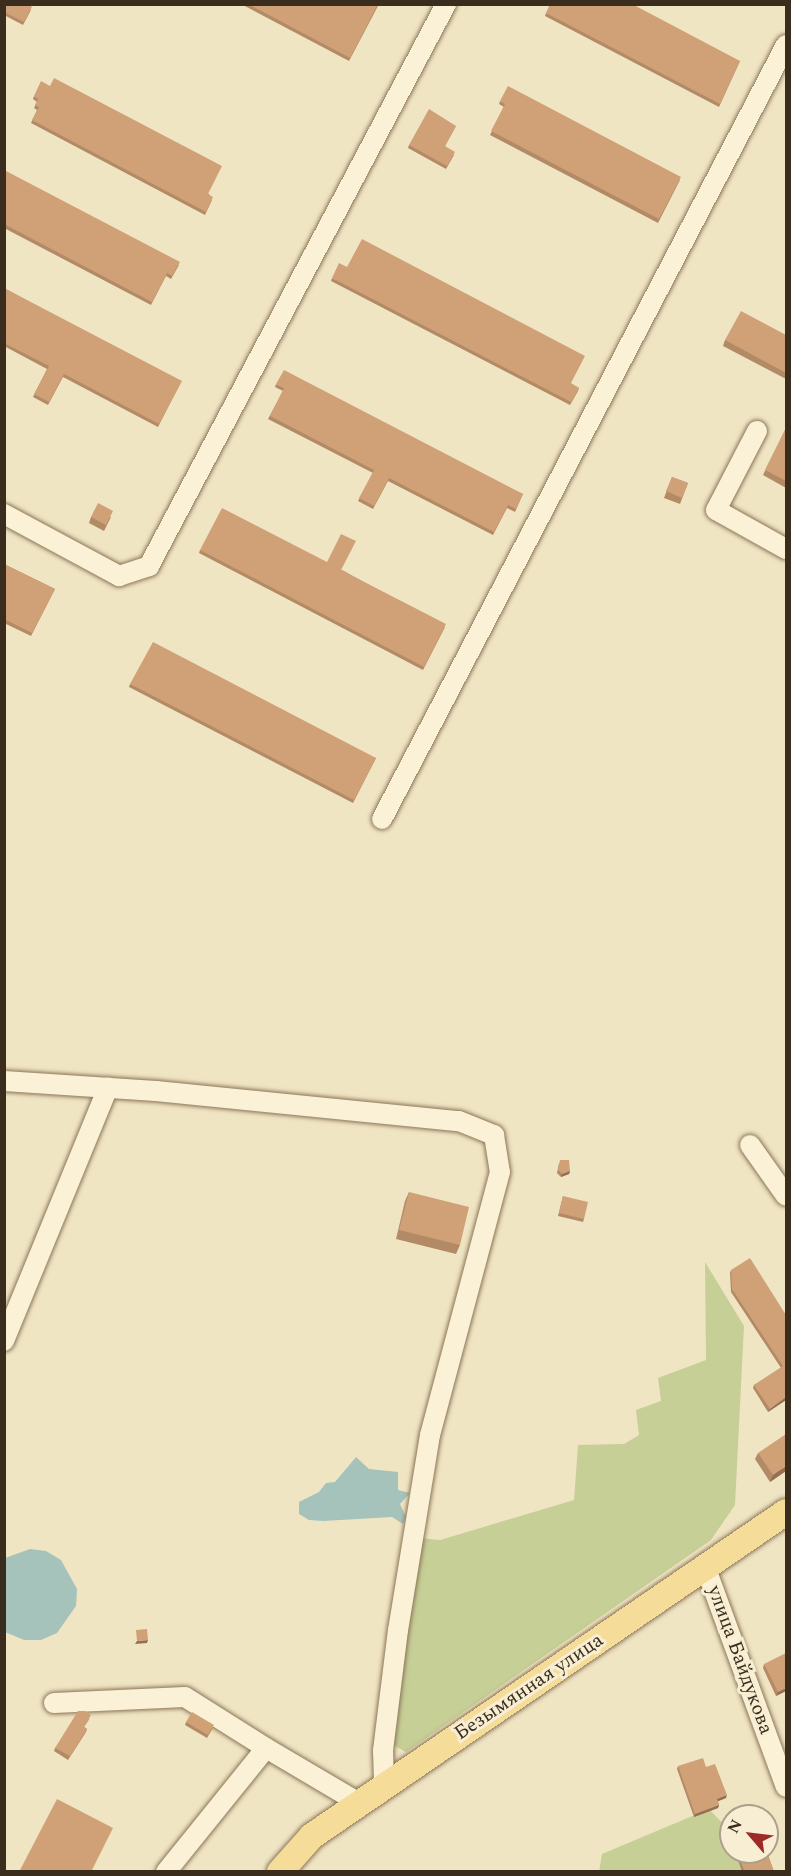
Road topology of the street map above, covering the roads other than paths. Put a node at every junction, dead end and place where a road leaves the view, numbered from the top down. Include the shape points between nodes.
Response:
1 (446, 4) edge
2 (786, 45) edge
3 (757, 431) dead end
4 (4, 514) edge
5 (786, 549) edge
6 (382, 819) dead end
7 (4, 1081) edge
8 (108, 1088) junction
9 (750, 1145) dead end
10 (786, 1196) edge
11 (4, 1341) edge
12 (786, 1512) edge
13 (705, 1566) junction
14 (54, 1703) dead end
15 (266, 1748) junction
16 (384, 1786) junction
17 (786, 1787) edge
18 (358, 1803) junction
19 (166, 1872) edge
20 (280, 1872) edge

1 - 4 street via 149,566 119,576
2 - 6 street
3 - 5 street via 716,510
7 - 8 street
8 - 11 street
8 - 16 street via 459,1121 494,1135 500,1172 430,1435 398,1630 383,1751
9 - 10 street
12 - 13 main road, Безымянная улица
13 - 16 main road, Безымянная улица
13 - 17 street, улица Байдукова
14 - 15 street via 185,1697
15 - 18 street
15 - 19 street
16 - 18 main road, Безымянная улица
18 - 20 main road, Безымянная улица via 312,1836

